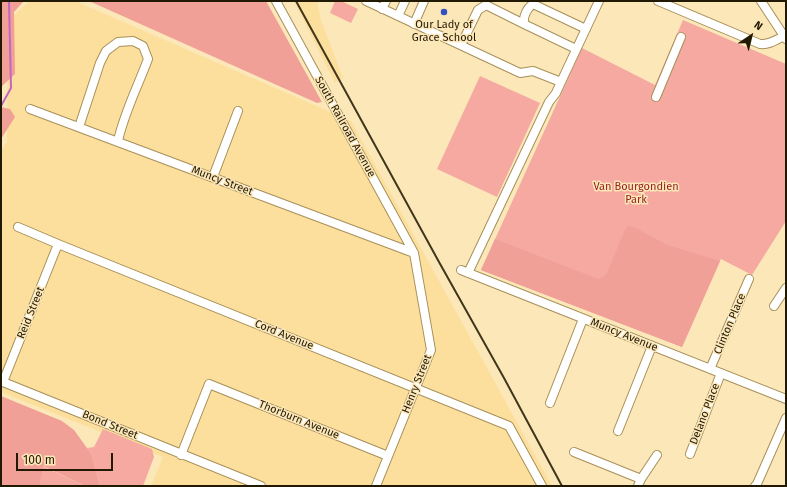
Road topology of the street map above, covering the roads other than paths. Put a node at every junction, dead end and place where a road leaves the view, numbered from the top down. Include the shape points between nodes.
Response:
1 (276, 1) edge
2 (366, 1) edge
3 (405, 1) edge
4 (424, 1) edge
5 (599, 1) edge
6 (658, 1) edge
7 (761, 1) edge
8 (384, 5) edge
9 (398, 16) junction
10 (414, 24) junction
11 (524, 24) junction
12 (586, 29) junction
13 (681, 37) dead end
14 (785, 38) edge
15 (461, 45) junction
16 (576, 49) junction
17 (561, 82) junction
18 (656, 97) dead end
19 (30, 109) dead end
20 (238, 111) dead end
21 (79, 127) junction
22 (118, 141) junction
23 (213, 177) junction
24 (18, 227) dead end
25 (58, 244) junction
26 (414, 253) junction
27 (749, 279) dead end
28 (786, 288) edge
29 (774, 306) dead end
30 (583, 318) junction
31 (652, 346) junction
32 (710, 369) junction
33 (721, 373) junction
34 (3, 382) joint
35 (415, 389) junction
36 (786, 399) edge
37 (550, 403) dead end
38 (786, 418) edge
39 (618, 431) dead end
40 (574, 452) dead end
41 (182, 454) junction
42 (690, 454) dead end
43 (657, 455) dead end
44 (388, 456) junction
45 (640, 482) edge
46 (261, 486) edge
47 (376, 486) edge
48 (542, 486) edge
49 (755, 486) edge

1 - 26 street, South Railroad Avenue
2 - 8 street
3 - 9 street
4 - 10 street
5 - 12 street
6 - 14 street via 760,44
7 - 14 street
8 - 9 street
9 - 10 street
10 - 15 street
11 - 12 street via 523,18 533,4
11 - 15 street via 486,5 478,10
11 - 16 street
12 - 16 street
13 - 18 street
15 - 17 street via 520,73 533,71
16 - 17 street
17 - 30 street, Muncy Avenue via 465,272
19 - 21 street, Muncy Street
20 - 23 street
21 - 22 street, Muncy Street
21 - 22 street via 106,51 118,42 133,41 143,46 148,59
22 - 23 street, Muncy Street
23 - 26 street, Muncy Street
24 - 25 street, Cord Avenue
25 - 34 street, Reid Street
25 - 35 street, Cord Avenue
26 - 35 street, Henry Street via 431,350
27 - 32 street, Clinton Place
28 - 29 street
30 - 31 street, Muncy Avenue
30 - 37 street
31 - 32 street, Muncy Avenue
31 - 39 street
32 - 33 street, Muncy Avenue
33 - 36 street, Muncy Avenue
33 - 42 street, Delano Place
34 - 41 street, Bond Street
35 - 44 street, Henry Street
35 - 48 street, Cord Avenue via 509,426
38 - 49 street
40 - 45 street
41 - 44 street, Thorburn Avenue via 209,384
41 - 46 street, Bond Street
43 - 45 street
44 - 47 street, Henry Street

